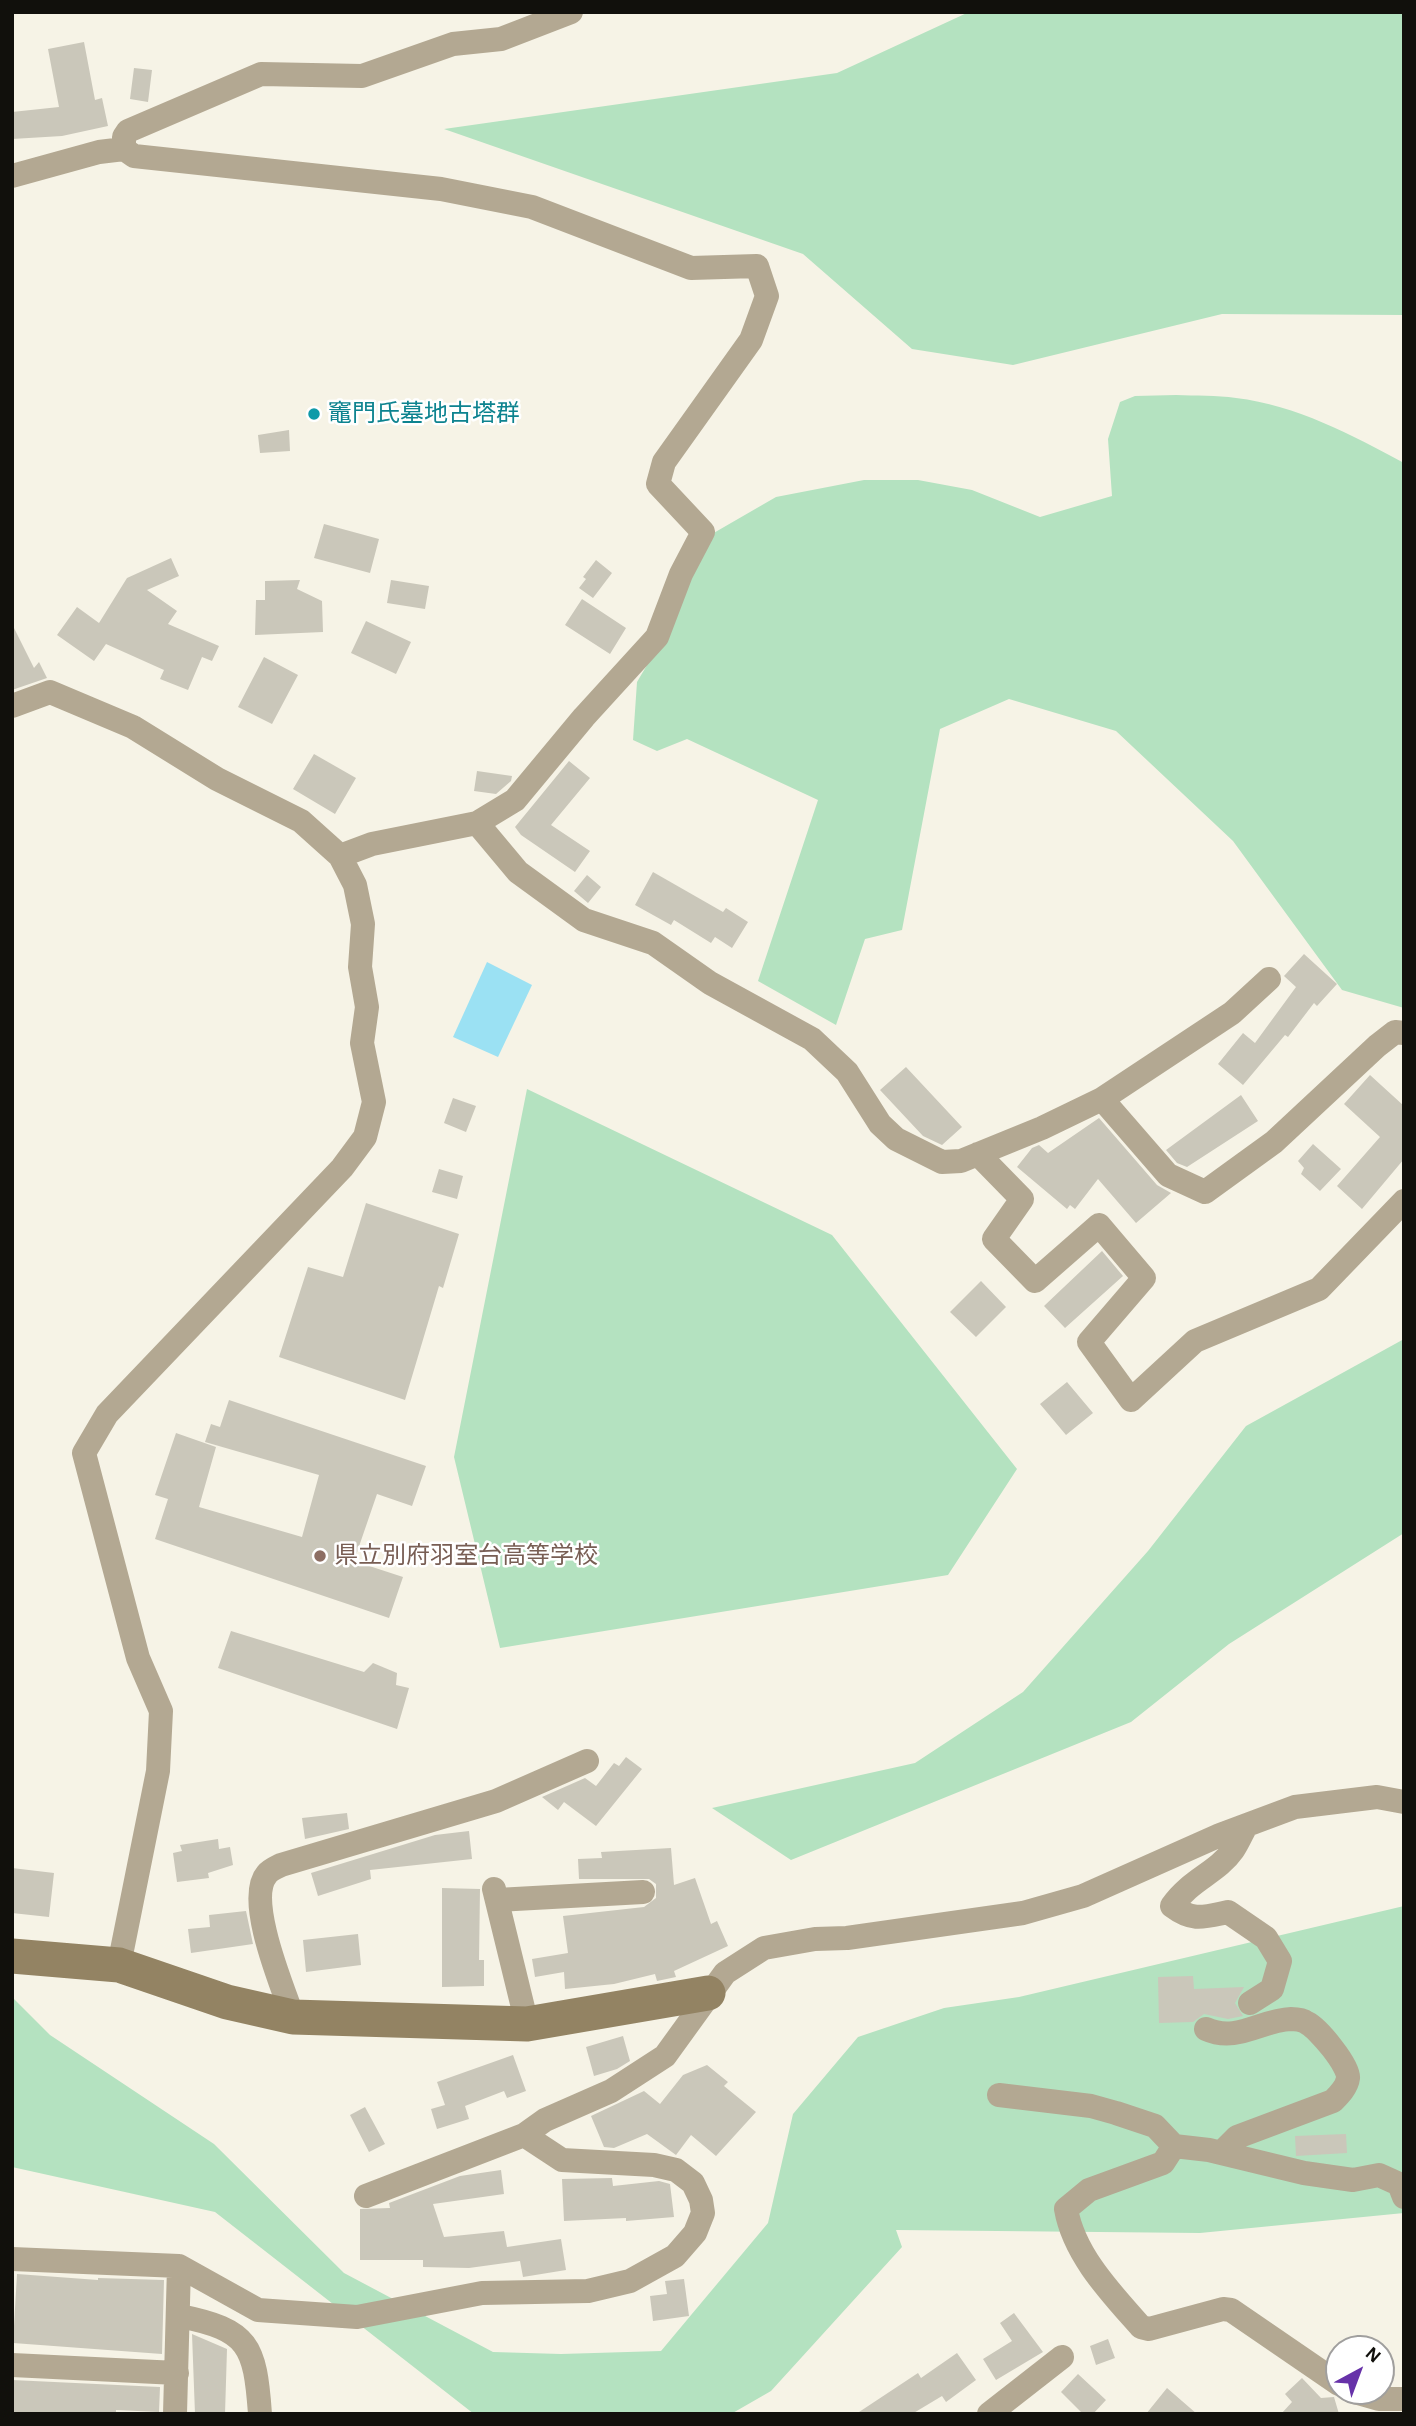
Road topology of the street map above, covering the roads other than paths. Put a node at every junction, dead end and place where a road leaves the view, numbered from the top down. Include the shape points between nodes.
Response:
1 (571, 12) edge
2 (124, 149) junction
3 (12, 176) edge
4 (12, 706) edge
5 (477, 823) junction
6 (340, 856) junction
7 (1269, 979) dead end
8 (1404, 1033) edge
9 (1102, 1099) junction
10 (978, 1154) junction
11 (1404, 1201) edge
12 (587, 1761) dead end
13 (1404, 1802) edge
14 (1246, 1826) junction
15 (643, 1892) dead end
16 (12, 1956) edge
17 (119, 1965) junction
18 (708, 1993) junction
19 (1250, 2003) dead end
20 (293, 2017) junction
21 (527, 2024) junction
22 (1206, 2029) dead end
23 (999, 2095) dead end
24 (524, 2135) junction
25 (1174, 2146) junction
26 (1221, 2153) junction
27 (366, 2196) dead end
28 (1404, 2197) edge
29 (12, 2259) edge
30 (179, 2266) junction
31 (180, 2316) junction
32 (1062, 2357) dead end
33 (12, 2365) edge
34 (177, 2373) junction
35 (1325, 2374) edge
36 (175, 2414) edge
37 (260, 2414) edge
38 (989, 2414) edge

1 - 2 street via 501,39 453,44 362,76 261,74 128,131
2 - 3 street
2 - 5 street via 135,156 242,170 441,189 532,207 691,268 757,266 767,296 751,340 664,462 657,484 703,531 657,637 515,800
4 - 6 street via 50,692 133,727 217,779 301,821
5 - 6 street via 372,844
5 - 10 street via 518,872 584,920 653,943 710,983 812,1038 847,1072 871,1113 896,1139 942,1162
6 - 17 street via 355,885 363,924 360,967 367,1007 362,1043 374,1102 365,1137 342,1168 107,1414 83,1453 138,1658 161,1711 158,1771
7 - 9 street via 1232,1013
8 - 9 street via 1395,1032 1377,1046 1274,1142 1205,1192 1168,1175
9 - 10 street
10 - 11 street via 1023,1199 994,1239 1035,1281 1099,1225 1144,1279 1089,1342 1131,1400 1195,1340 1319,1289
12 - 20 street via 496,1801 281,1865 267,1874 261,1890 264,1935
13 - 14 street via 1377,1797 1295,1807
14 - 18 street via 1083,1896 1023,1913 764,1948 725,1973
14 - 19 street via 1232,1851 1184,1888 1172,1906 1186,1917 1228,1912 1266,1938 1280,1961 1272,1989
15 - 21 street via 495,1894
16 - 17 street
17 - 20 street via 227,2002
18 - 21 street
18 - 24 street via 665,2056 611,2091 545,2120
20 - 21 street
22 - 26 street via 1217,2035 1245,2033 1289,2019 1305,2021 1344,2061 1349,2077 1333,2101 1237,2137
23 - 25 street via 1103,2109 1155,2126
24 - 27 street
24 - 30 street via 562,2161 676,2170 693,2183 701,2200 703,2213 695,2233 675,2256 630,2281 588,2291 482,2293 357,2317 258,2310
25 - 26 street
25 - 35 street via 1163,2163 1089,2190 1066,2209 1068,2222 1097,2276 1141,2327 1231,2310
26 - 28 street via 1353,2180 1379,2175 1399,2184
29 - 30 street
30 - 31 street
31 - 34 street
31 - 37 street via 218,2324 250,2351 258,2378
32 - 38 street
33 - 34 street
34 - 36 street

